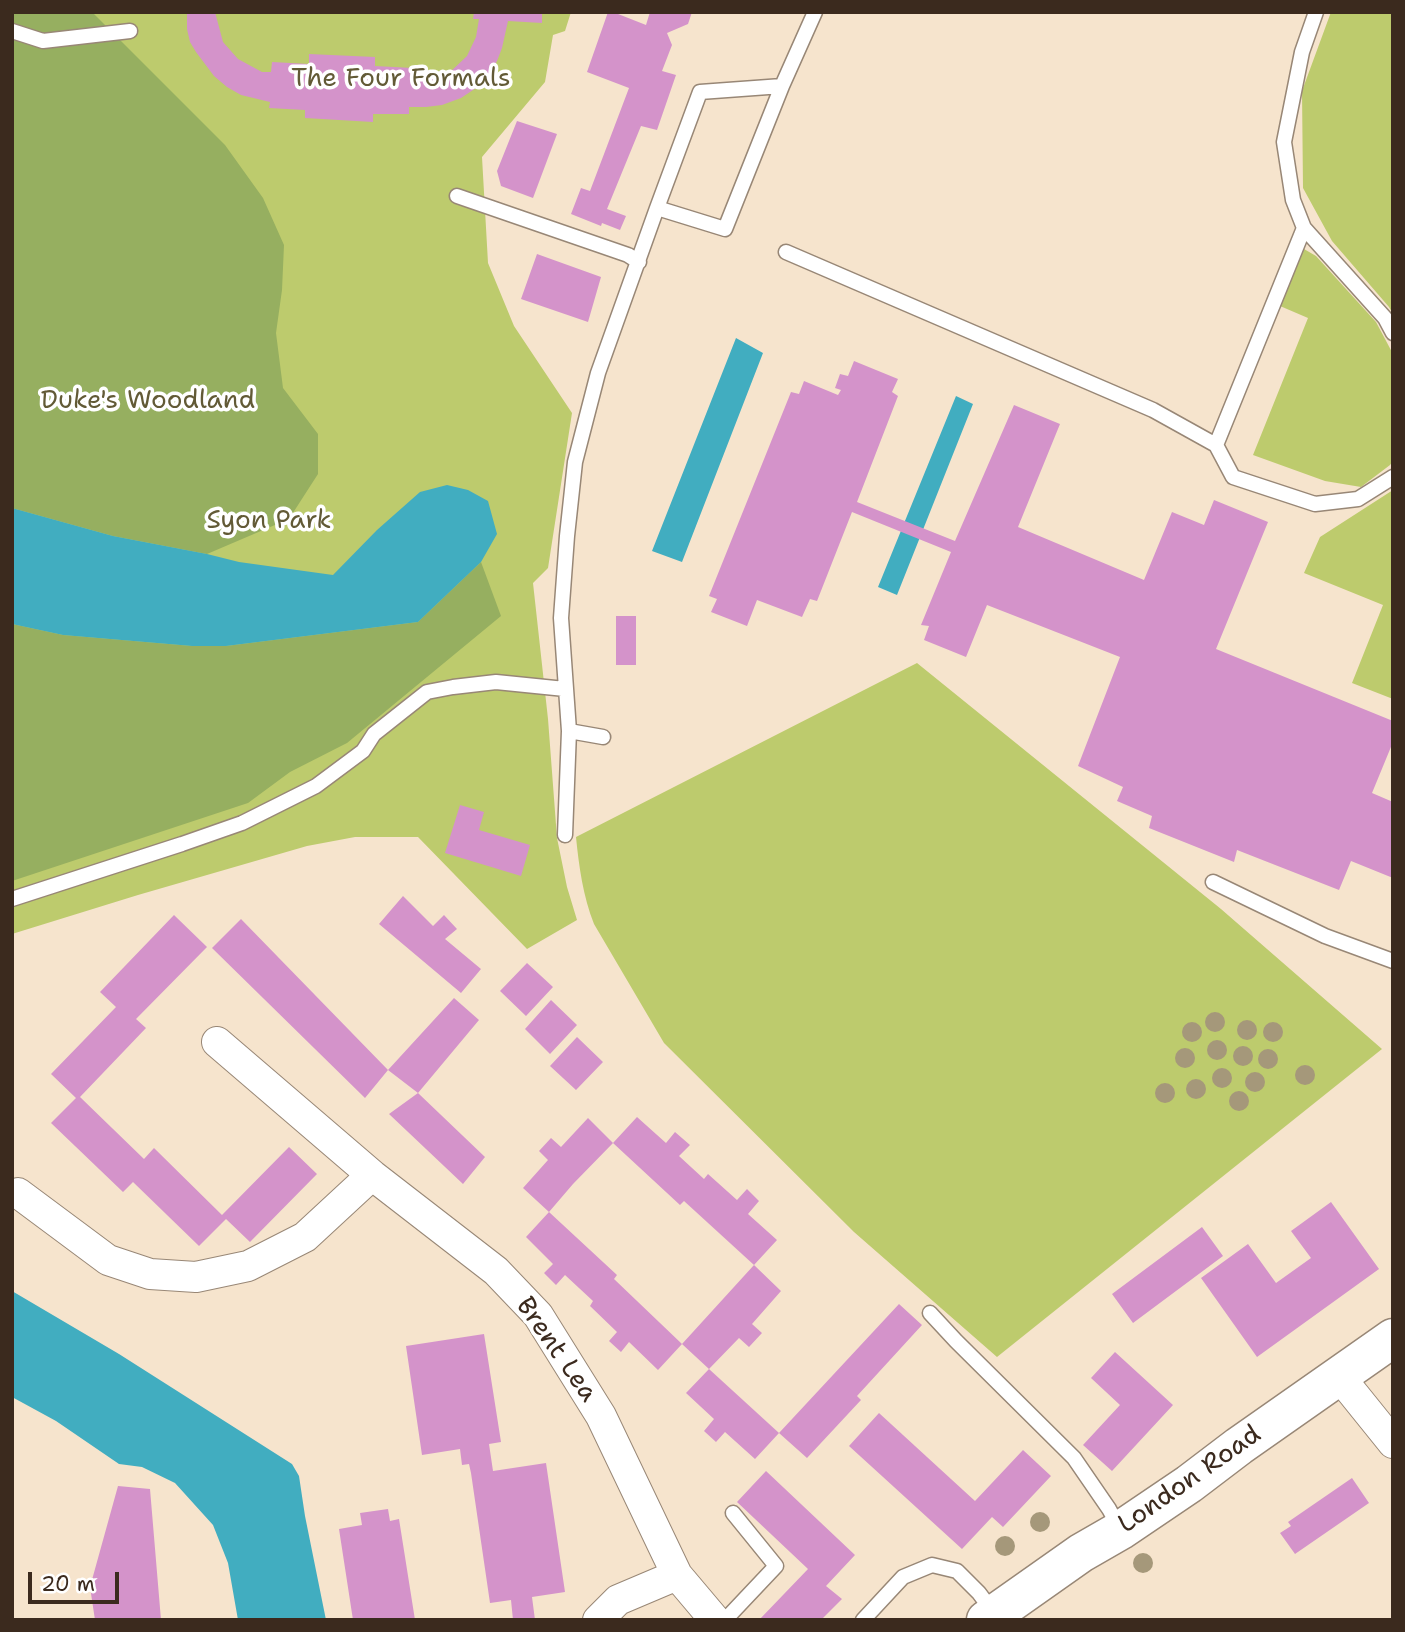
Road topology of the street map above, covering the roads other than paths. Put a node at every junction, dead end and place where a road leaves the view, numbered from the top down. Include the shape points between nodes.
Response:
1 (816, 12) edge
2 (1316, 12) edge
3 (12, 31) edge
4 (130, 31) dead end
5 (782, 86) junction
6 (457, 196) dead end
7 (657, 208) junction
8 (1304, 228) junction
9 (786, 252) dead end
10 (639, 262) junction
11 (1393, 333) edge
12 (1216, 445) junction
13 (1393, 477) edge
14 (565, 689) junction
15 (569, 731) junction
16 (603, 737) dead end
17 (565, 835) dead end
18 (1213, 882) dead end
19 (12, 899) edge
20 (1393, 961) edge
21 (217, 1042) dead end
22 (372, 1175) junction
23 (18, 1193) dead end
24 (930, 1313) dead end
25 (1393, 1338) edge
26 (1339, 1376) junction
27 (1393, 1443) edge
28 (733, 1513) dead end
29 (1121, 1530) junction
30 (677, 1575) junction
31 (990, 1617) edge
32 (598, 1620) edge
33 (715, 1620) edge
34 (725, 1620) edge
35 (863, 1620) edge

1 - 5 lane
2 - 8 lane via 1302,52 1284,142 1293,200
3 - 4 lane via 43,41
5 - 7 lane via 701,92
5 - 7 lane via 725,229
6 - 10 lane
7 - 10 lane
8 - 11 lane via 1385,318
8 - 12 lane
9 - 12 lane via 1153,410
10 - 14 lane via 598,373 575,462 561,618
12 - 13 lane via 1233,477 1315,505 1358,499
14 - 15 lane
14 - 19 lane via 496,682 427,692 374,734 363,751 306,792 230,827
15 - 16 lane
15 - 17 lane
18 - 20 lane via 1325,936
21 - 22 street, Brent Lea
22 - 23 street via 305,1237 248,1266 196,1277 150,1274 108,1260
22 - 30 street, Brent Lea via 496,1270 538,1315 601,1416
24 - 29 lane via 1074,1458
25 - 26 main road, London Road
26 - 27 street
26 - 29 main road, London Road
28 - 34 lane via 776,1566
29 - 31 main road, London Road
30 - 32 street via 618,1600
30 - 33 street, Brent Lea
31 - 35 lane via 979,1593 957,1571 932,1565 903,1577

